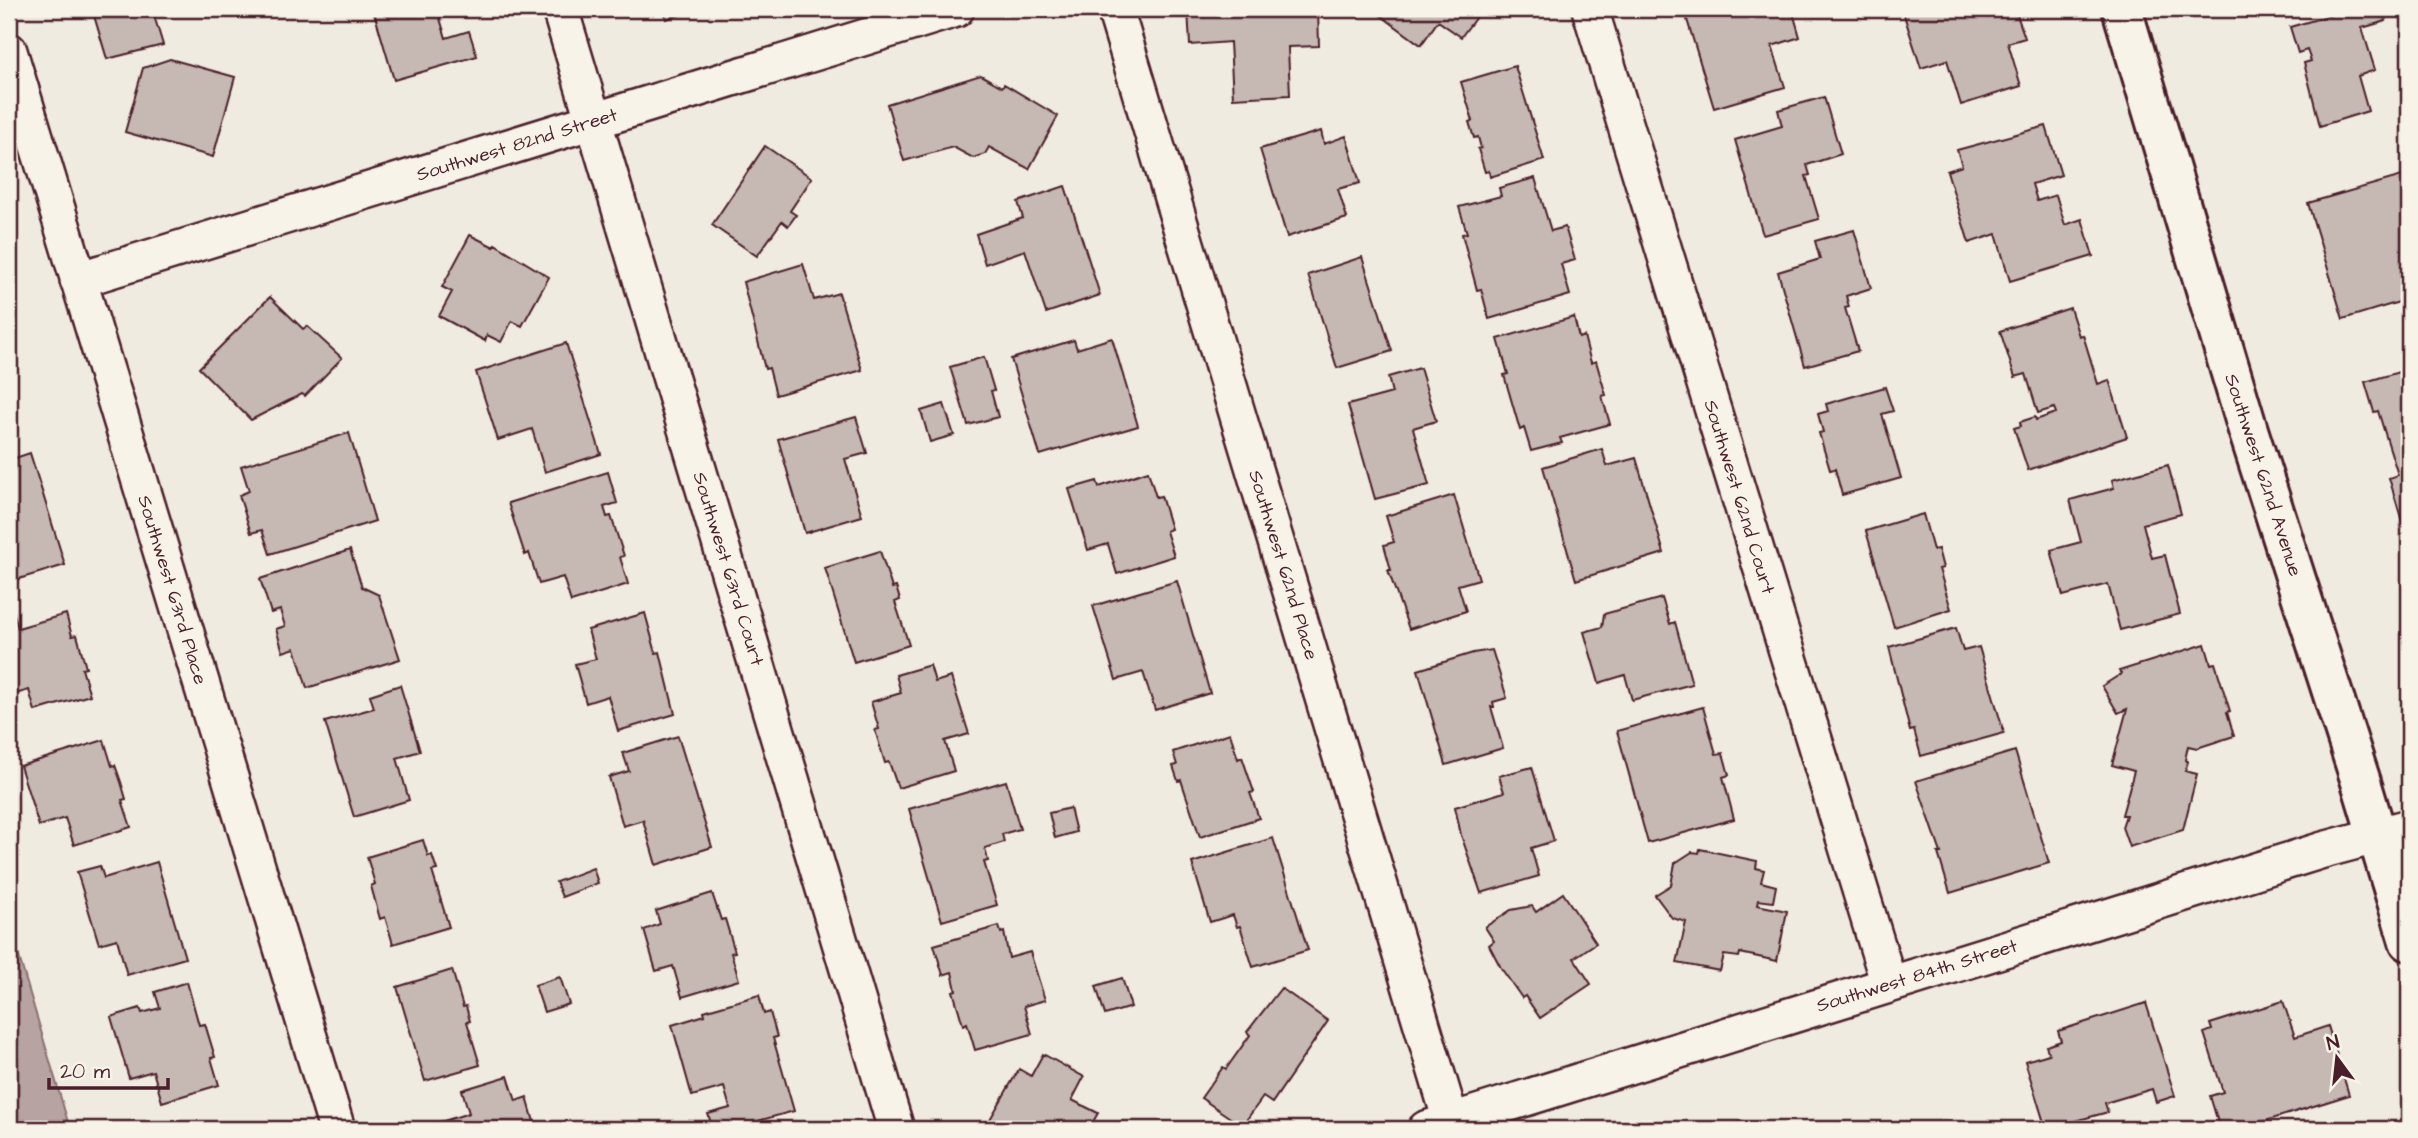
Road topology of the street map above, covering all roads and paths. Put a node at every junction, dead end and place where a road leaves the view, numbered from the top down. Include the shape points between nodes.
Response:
1 (560, 9) edge
2 (956, 9) edge
3 (1115, 9) edge
4 (1590, 9) edge
5 (2122, 9) edge
6 (9, 51) edge
7 (593, 122) junction
8 (78, 280) junction
9 (2393, 831) edge
10 (2409, 940) edge
11 (1889, 984) junction
12 (1439, 1125) edge
13 (337, 1129) edge
14 (896, 1129) edge

1 - 7 street, Southwest 63rd Court
2 - 7 street, Southwest 82nd Street
3 - 12 street, Southwest 62nd Place
4 - 11 street, Southwest 62nd Court
5 - 9 street, Southwest 62nd Avenue via 2248,430
6 - 8 street, Southwest 63rd Place
7 - 8 street, Southwest 82nd Street
7 - 14 street, Southwest 63rd Court
8 - 13 street, Southwest 63rd Place
9 - 10 street, Southwest 62nd Avenue
9 - 11 street, Southwest 84th Street
11 - 12 street, Southwest 84th Street

